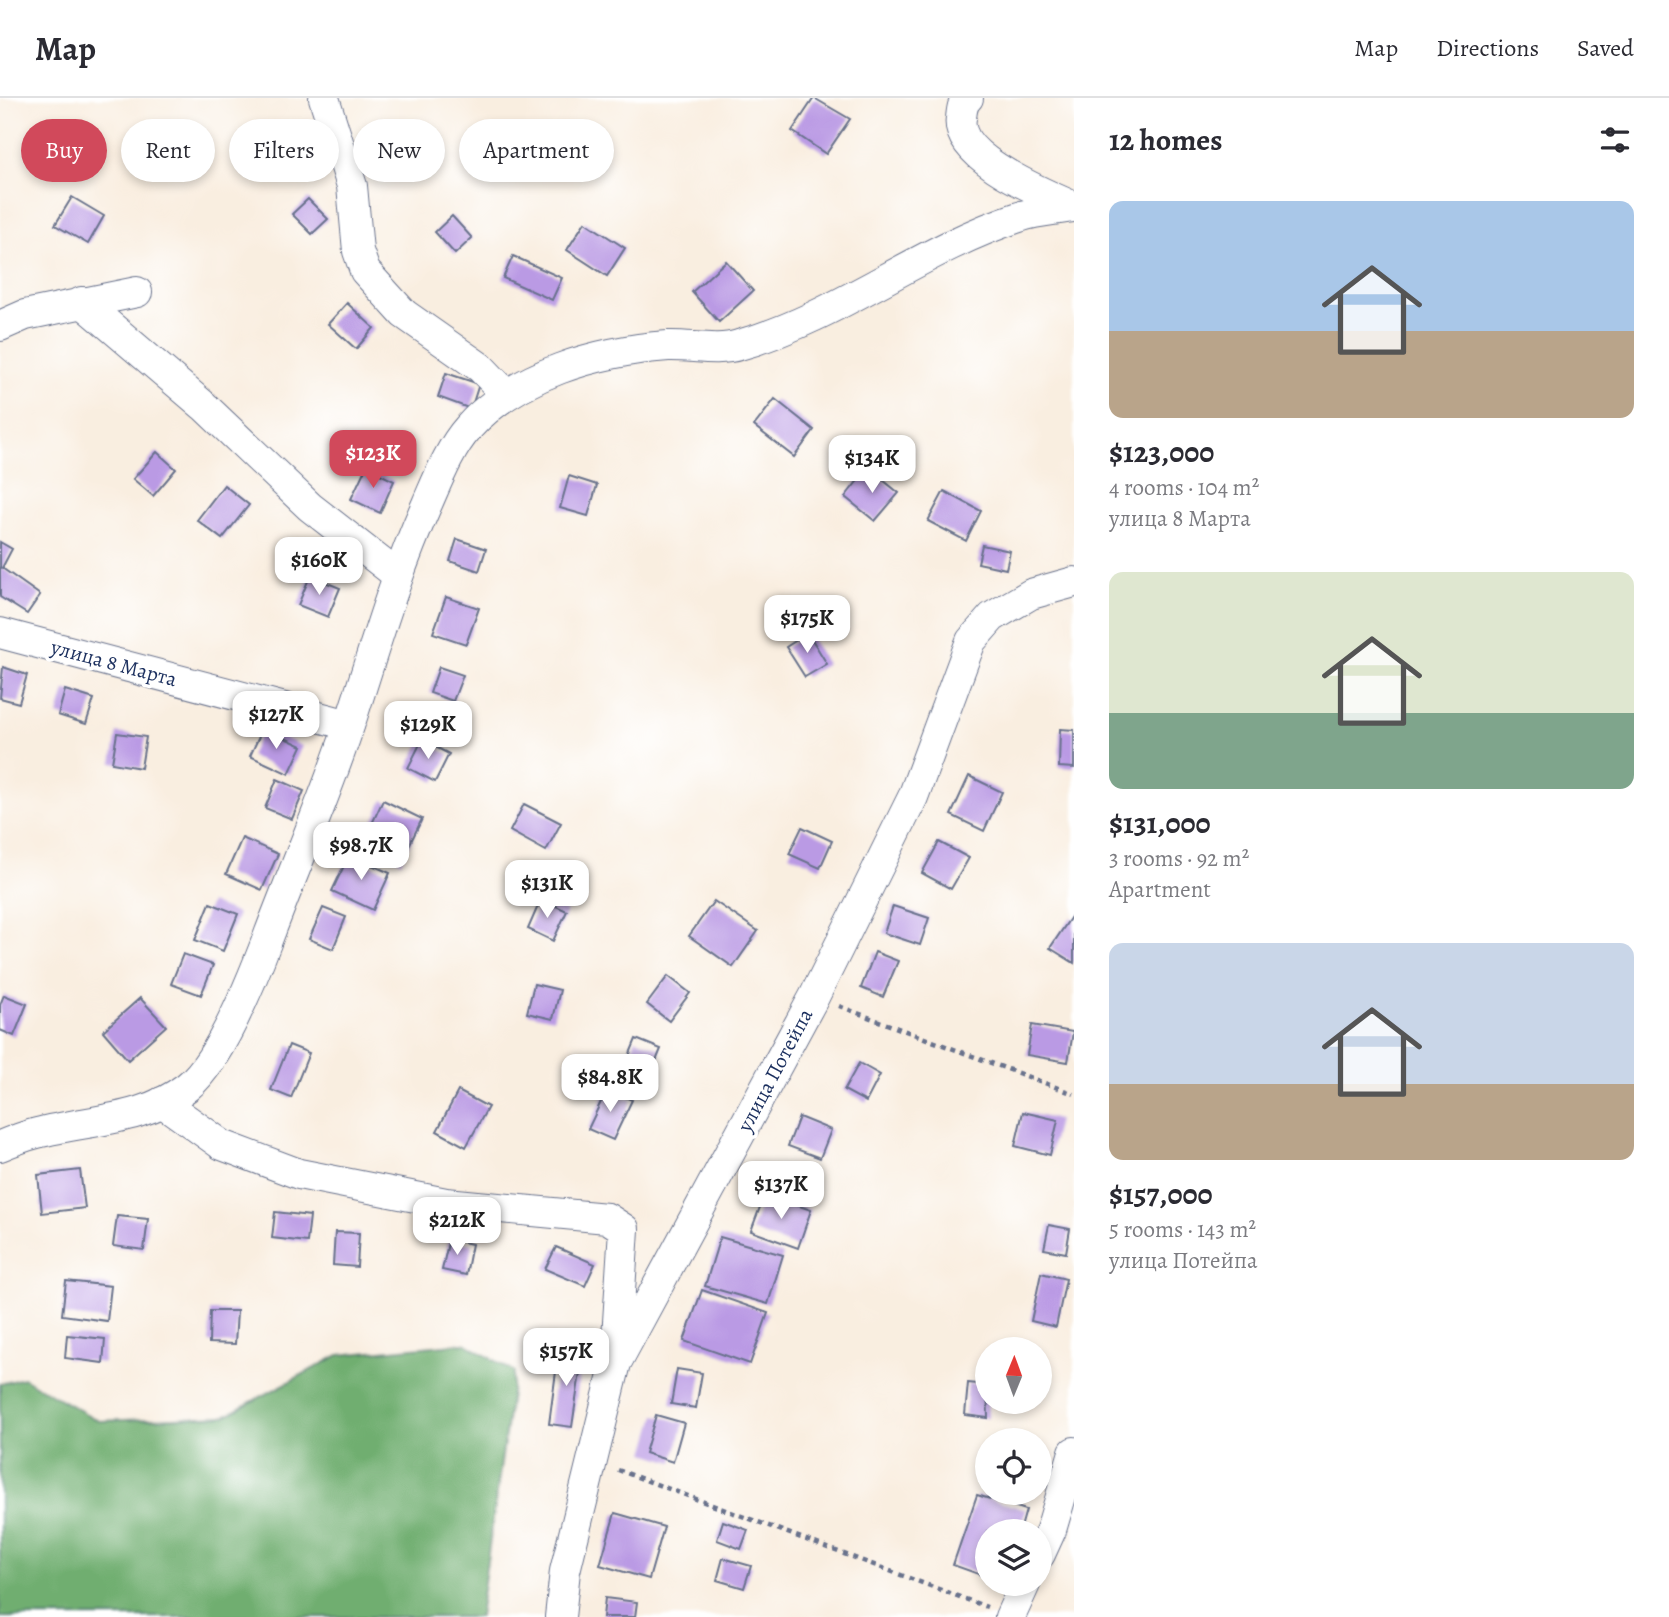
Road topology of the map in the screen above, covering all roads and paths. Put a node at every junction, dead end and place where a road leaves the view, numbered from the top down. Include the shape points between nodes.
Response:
1 (324, 98) edge
2 (968, 98) edge
3 (1074, 207) edge
4 (137, 292) dead end
5 (82, 302) junction
6 (0, 326) edge
7 (505, 393) junction
8 (397, 574) junction
9 (1074, 582) edge
10 (0, 633) edge
11 (349, 725) junction
12 (814, 997) junction
13 (1074, 1094) edge
14 (162, 1102) junction
15 (0, 1146) edge
16 (616, 1363) junction
17 (1074, 1452) edge
18 (591, 1460) junction
19 (1052, 1527) edge
20 (1020, 1596) edge
21 (1010, 1616) edge
22 (560, 1617) edge

1 - 7 street via 352,186 358,251 365,271 404,314 481,368
2 - 3 street via 959,126 973,152
3 - 7 street via 1022,215 955,242 829,312 769,337 733,347 669,346 597,356
4 - 5 street
5 - 6 street via 25,315
5 - 8 street via 204,406 310,508
7 - 8 street via 466,430 441,472
8 - 11 street
9 - 12 street, улица Потейпа via 1031,594 992,617 971,641 913,797
10 - 11 street, улица 8 Марта
11 - 14 street via 253,979 220,1043 190,1085
12 - 13 path
12 - 16 street, улица Потейпа
14 - 15 street via 114,1120 39,1132
14 - 16 street via 222,1145 299,1174 446,1203 607,1218 624,1229
16 - 18 street, улица Потейпа
17 - 19 street
18 - 21 path
18 - 22 street, улица Потейпа via 565,1571
20 - 21 street

